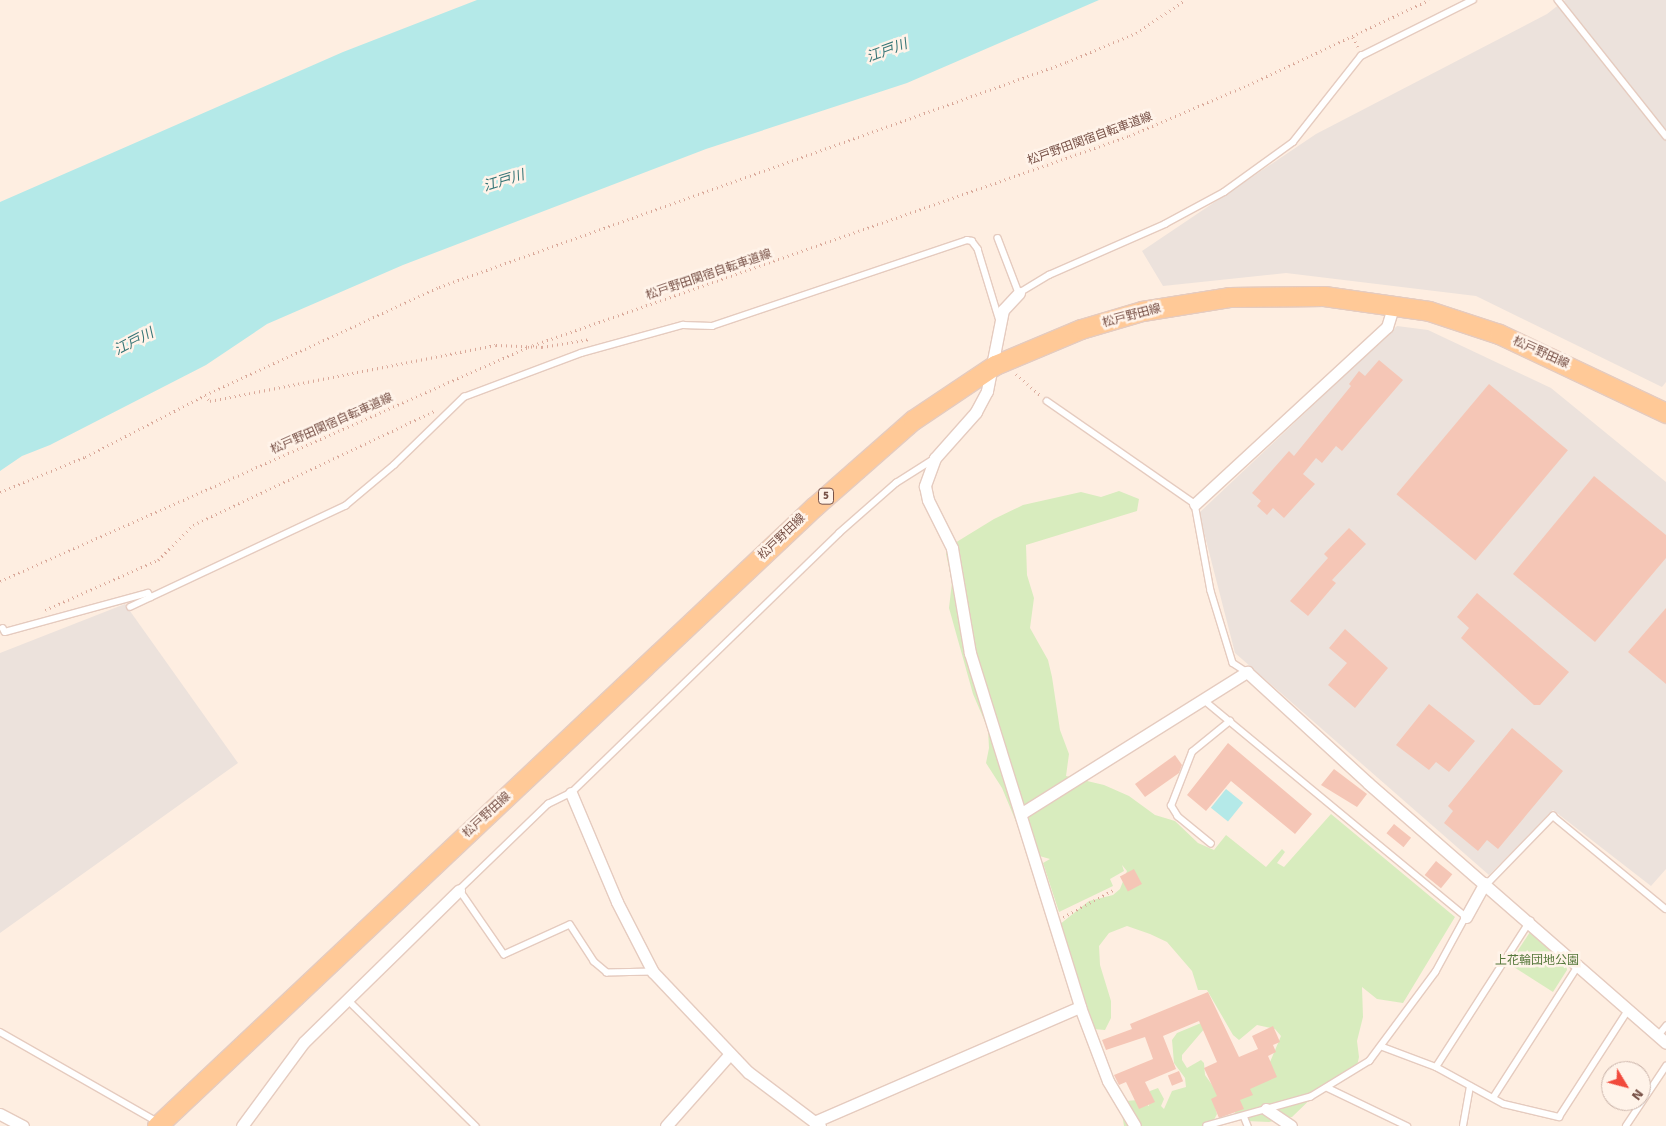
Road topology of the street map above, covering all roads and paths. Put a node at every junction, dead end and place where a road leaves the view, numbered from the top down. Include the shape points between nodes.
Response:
1 (1185, 0) edge
2 (1428, 0) edge
3 (1473, 0) edge
4 (1558, 0) edge
5 (1666, 136) edge
6 (998, 238) dead end
7 (1018, 294) junction
8 (1394, 304) junction
9 (1000, 322) junction
10 (594, 338) dead end
11 (528, 347) junction
12 (995, 365) junction
13 (1016, 374) dead end
14 (205, 395) junction
15 (1047, 401) joint
16 (437, 410) dead end
17 (1666, 413) edge
18 (935, 458) junction
19 (0, 492) edge
20 (1195, 504) junction
21 (0, 581) edge
22 (151, 597) junction
23 (130, 607) dead end
24 (37, 614) dead end
25 (2, 628) dead end
26 (1247, 672) junction
27 (1204, 700) junction
28 (1230, 722) junction
29 (571, 793) junction
30 (1022, 813) junction
31 (1211, 844) dead end
32 (1486, 883) junction
33 (1115, 889) dead end
34 (459, 890) junction
35 (1666, 909) edge
36 (1466, 917) junction
37 (1530, 921) junction
38 (1053, 922) junction
39 (1579, 964) junction
40 (653, 972) junction
41 (347, 998) junction
42 (1080, 1008) junction
43 (1629, 1010) junction
44 (1666, 1026) edge
45 (0, 1032) edge
46 (1662, 1040) edge
47 (1383, 1047) junction
48 (730, 1054) junction
49 (1666, 1066) edge
50 (1436, 1067) junction
51 (1470, 1087) junction
52 (1328, 1088) junction
53 (1493, 1098) junction
54 (1266, 1109) junction
55 (0, 1114) edge
56 (1244, 1116) junction
57 (817, 1124) edge
58 (158, 1125) edge
59 (23, 1126) edge
60 (242, 1126) edge
61 (476, 1126) edge
62 (666, 1126) edge
63 (1135, 1126) edge
64 (1207, 1126) edge
65 (1248, 1126) edge
66 (1291, 1126) edge
67 (1407, 1126) edge
68 (1463, 1126) edge
69 (1626, 1126) edge

1 - 14 path via 1136,33 1067,62 439,287
2 - 11 path, 松戸野田関宿自転車道線 via 1248,85 1129,136
3 - 7 lane via 1361,56 1293,142 1224,192 1165,224 1049,275
4 - 5 lane
6 - 7 lane
7 - 9 street via 1003,310
8 - 12 main road, 松戸野田線 / 5 via 1279,294 1187,302 1081,329
8 - 17 main road, 松戸野田線 / 5 via 1430,311 1498,334
8 - 20 street via 1387,327
9 - 12 street
9 - 22 lane via 978,249 972,240 967,240 712,326 683,325 581,353 499,381 464,397 394,465 345,506
10 - 11 path
11 - 14 path via 496,345 210,401
11 - 21 path, 松戸野田関宿自転車道線
12 - 18 street via 976,412
12 - 58 main road, 松戸野田線 / 5 via 913,420 815,506
13 - 15 path
14 - 19 path via 85,456
15 - 20 lane
16 - 24 path via 193,525 158,560
18 - 29 lane via 896,484 839,533
18 - 30 street via 926,486 928,500 952,548 970,653
20 - 26 lane via 1211,591 1233,663
22 - 23 lane
22 - 25 lane via 148,593 5,632
26 - 27 street
26 - 32 street via 1368,783
27 - 28 lane
27 - 30 street via 1109,755
28 - 31 lane via 1192,752 1171,806 1178,817
28 - 36 lane
29 - 34 lane via 548,804
29 - 40 street via 617,902
30 - 38 street
32 - 35 lane via 1553,816
32 - 36 street
32 - 37 street
33 - 38 path
34 - 40 lane via 504,956 570,925 594,962 607,973
34 - 41 street
36 - 47 lane via 1436,972
37 - 39 street
37 - 50 lane
38 - 42 street
39 - 43 street
39 - 53 lane
40 - 48 street
41 - 60 street via 304,1042
41 - 61 lane
42 - 57 street
42 - 63 street via 1108,1081
43 - 46 street
43 - 53 lane via 1559,1117 1504,1104
44 - 46 lane
45 - 58 lane
47 - 50 lane
47 - 52 lane via 1370,1060
48 - 57 street via 748,1072
48 - 62 street
49 - 69 lane
50 - 51 lane
51 - 53 lane
51 - 68 lane
52 - 54 lane via 1294,1103
52 - 67 lane
54 - 56 lane
54 - 66 street
55 - 59 street
56 - 64 lane
56 - 65 lane

